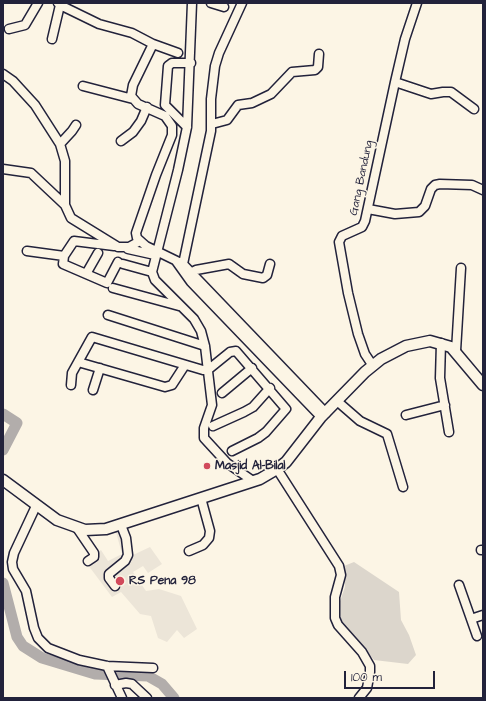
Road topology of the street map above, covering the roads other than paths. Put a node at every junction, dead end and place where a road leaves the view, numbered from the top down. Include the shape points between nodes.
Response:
1 (38, 3) edge
2 (192, 3) edge
3 (211, 3) edge
4 (242, 3) edge
5 (417, 3) edge
6 (59, 4) edge
7 (224, 7) dead end
8 (9, 29) dead end
9 (52, 39) dead end
10 (152, 44) junction
11 (178, 53) dead end
12 (319, 54) dead end
13 (191, 63) junction
14 (3, 74) edge
15 (395, 82) junction
16 (83, 86) dead end
17 (133, 99) junction
18 (147, 107) junction
19 (474, 109) dead end
20 (212, 124) junction
21 (76, 125) dead end
22 (187, 127) junction
23 (121, 142) dead end
24 (60, 144) junction
25 (3, 169) edge
26 (483, 190) edge
27 (65, 204) junction
28 (368, 209) junction
29 (140, 241) junction
30 (118, 247) junction
31 (128, 249) dead end
32 (27, 251) dead end
33 (98, 253) dead end
34 (156, 253) junction
35 (64, 256) junction
36 (179, 263) junction
37 (270, 264) dead end
38 (461, 268) dead end
39 (152, 272) junction
40 (190, 273) junction
41 (86, 274) junction
42 (113, 288) dead end
43 (179, 306) junction
44 (108, 314) dead end
45 (441, 343) junction
46 (205, 346) junction
47 (456, 352) junction
48 (78, 362) junction
49 (185, 365) junction
50 (373, 366) junction
51 (100, 368) junction
52 (252, 368) junction
53 (208, 369) junction
54 (71, 385) dead end
55 (483, 385) edge
56 (270, 388) junction
57 (93, 390) dead end
58 (222, 393) dead end
59 (337, 401) junction
60 (444, 405) junction
61 (323, 415) junction
62 (406, 415) dead end
63 (213, 426) dead end
64 (449, 432) dead end
65 (232, 451) dead end
66 (277, 469) junction
67 (3, 480) edge
68 (253, 481) junction
69 (403, 487) dead end
70 (201, 498) junction
71 (36, 506) junction
72 (121, 525) junction
73 (77, 528) junction
74 (189, 551) dead end
75 (88, 561) dead end
76 (459, 585) dead end
77 (115, 586) dead end
78 (483, 615) edge
79 (471, 619) junction
80 (477, 636) dead end
81 (107, 666) junction
82 (153, 668) dead end
83 (114, 682) junction
84 (122, 698) edge
85 (147, 698) edge
86 (360, 698) edge

1 - 8 street via 25,25
2 - 13 street
3 - 7 street
4 - 20 street via 217,60 212,81
5 - 15 street, Gang Bandung
6 - 9 street
6 - 10 street via 99,24 132,32
10 - 11 street
10 - 17 street via 132,89
12 - 20 street via 318,67 315,70 292,72 271,94 252,103 238,105 228,120
13 - 22 street
13 - 22 street via 172,63 168,66 165,105
14 - 24 street via 35,105
15 - 19 street via 431,94 451,92
15 - 28 street, Gang Bandung
16 - 17 street
17 - 18 street
18 - 23 street via 138,126
18 - 29 street via 165,116 173,130 136,233
20 - 36 street
21 - 24 street
22 - 34 street
24 - 27 street via 64,161
25 - 27 street via 31,173
26 - 28 street via 469,185 440,184 431,189 425,206 419,212 395,214
27 - 30 street via 71,218
28 - 50 street, Gang Bandung via 364,224 342,236 339,242 358,334 365,354
29 - 30 street via 129,247
29 - 34 street
30 - 35 street via 77,240 71,243
31 - 34 street
32 - 35 street
33 - 41 street
34 - 36 street
34 - 39 street
35 - 41 street via 63,264
36 - 40 street
36 - 61 street via 191,282
37 - 40 street via 268,275 263,278 243,274 229,264
38 - 47 street
39 - 41 street via 121,263 107,283
39 - 43 street via 155,280
40 - 61 street
42 - 43 street
43 - 46 street via 199,325
44 - 46 street
45 - 47 main road
45 - 50 main road via 430,341 406,346
45 - 60 street via 440,378
46 - 53 street
47 - 55 main road
48 - 49 street via 92,337
48 - 51 street
48 - 54 street via 72,373
49 - 51 street via 169,387
49 - 53 street
50 - 59 main road
51 - 57 street
52 - 53 street via 236,351 233,351
52 - 56 street
52 - 58 street
53 - 68 street via 212,405 204,428 204,438 227,463
56 - 63 street via 253,407
56 - 65 street via 285,406 285,410 266,432
59 - 61 main road
59 - 69 street via 360,421 387,434
60 - 62 street
60 - 64 street
61 - 66 main road via 286,462
66 - 68 main road
66 - 86 street via 339,566 341,575 335,597 335,618 370,666 367,688
67 - 71 main road
68 - 70 main road
70 - 72 main road
70 - 74 street via 210,531 209,538 204,545
71 - 73 main road via 57,520
71 - 81 street via 12,562 13,569 26,591 38,638 48,648 66,656
72 - 73 main road via 96,530
72 - 77 street via 128,555 109,574
73 - 75 street via 94,553 94,558
76 - 79 street
78 - 79 street
79 - 80 street
81 - 82 street
81 - 83 street
83 - 84 street
83 - 85 street via 132,684

